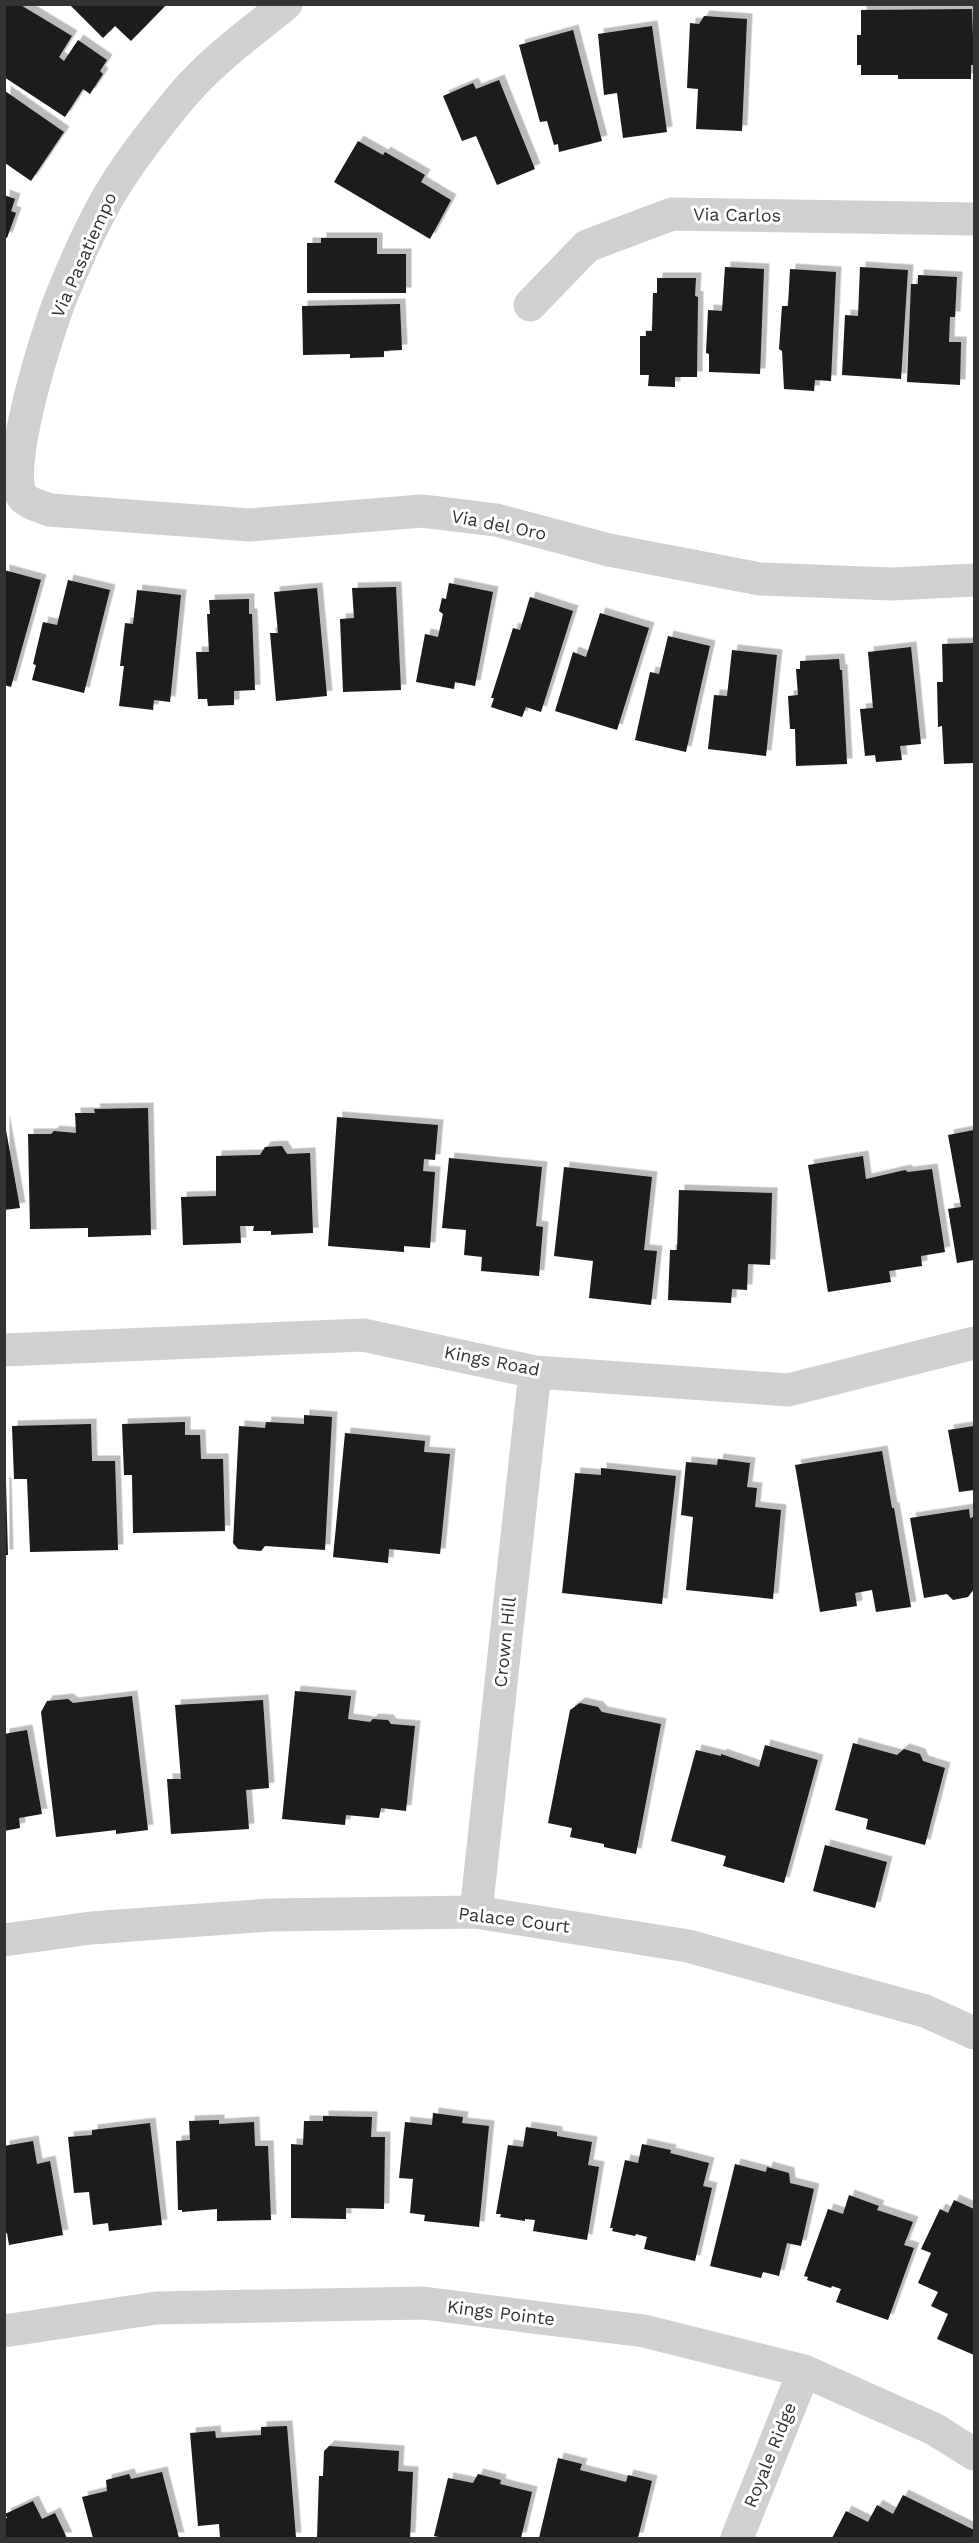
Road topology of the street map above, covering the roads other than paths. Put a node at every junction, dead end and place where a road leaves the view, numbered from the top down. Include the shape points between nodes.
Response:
1 (286, 4) edge
2 (975, 219) edge
3 (530, 305) dead end
4 (23, 498) joint
5 (975, 580) edge
6 (975, 1343) edge
7 (4, 1350) edge
8 (535, 1372) junction
9 (476, 1912) junction
10 (4, 1940) edge
11 (975, 2033) edge
12 (4, 2331) edge
13 (804, 2371) junction
14 (975, 2454) edge
15 (737, 2538) edge

1 - 4 street, Via Pasatiempo via 217,60 181,97 102,207 62,297 34,382 17,475
2 - 3 street, Via Carlos via 672,214 587,246
4 - 5 street, Via del Oro via 50,510 250,525 422,511 496,520 609,550 760,579 892,584
6 - 8 street, Kings Road via 788,1390
7 - 8 street, Kings Road via 363,1335
8 - 9 street, Crown Hill
9 - 10 street, Palace Court via 270,1915 91,1928
9 - 11 street, Palace Court via 688,1946 925,2011
12 - 13 street, Kings Pointe via 156,2308 423,2303 644,2331
13 - 14 street, Kings Pointe via 934,2429
13 - 15 street, Royale Ridge

